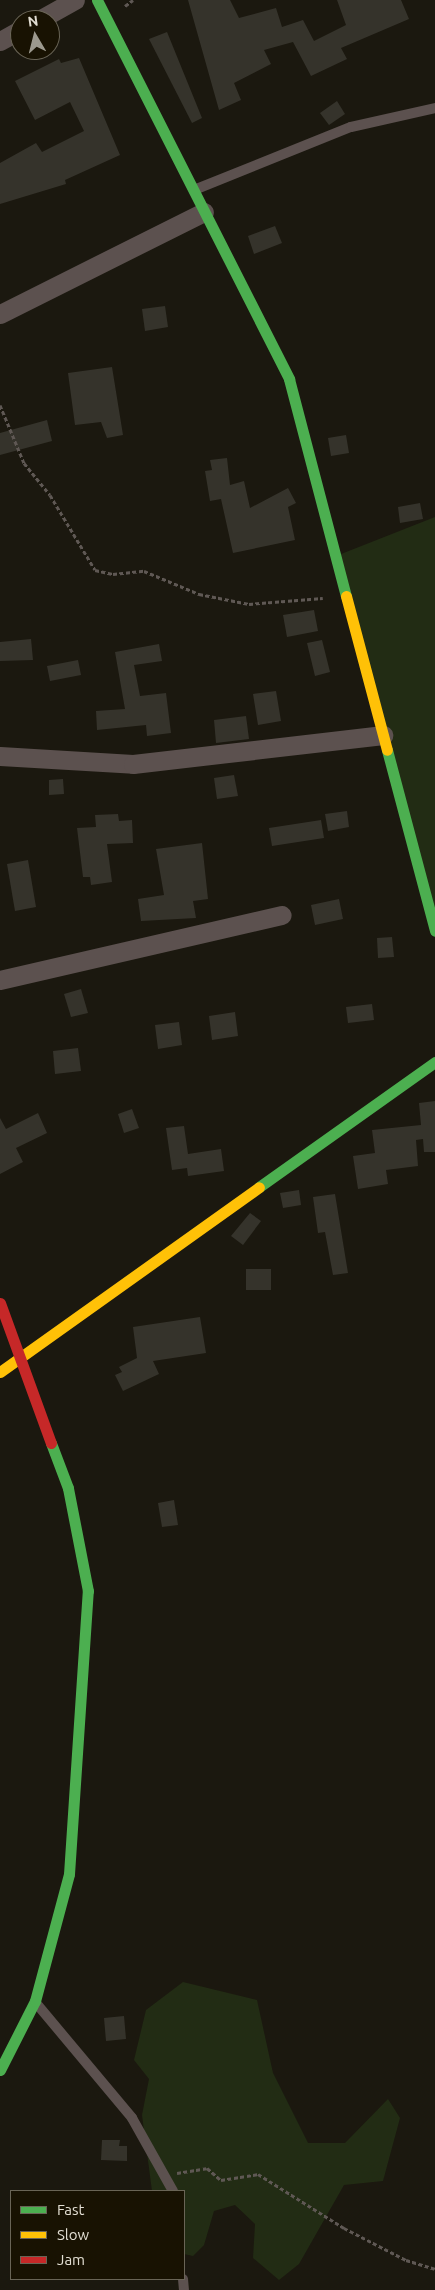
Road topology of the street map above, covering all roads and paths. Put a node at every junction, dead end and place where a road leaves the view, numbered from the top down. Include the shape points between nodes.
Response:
1 (75, 0) edge
2 (97, 0) edge
3 (57, 10) edge
4 (435, 108) edge
5 (193, 190) junction
6 (204, 212) junction
7 (0, 314) edge
8 (0, 404) edge
9 (326, 597) dead end
10 (383, 735) junction
11 (0, 756) edge
12 (282, 916) dead end
13 (435, 931) edge
14 (0, 980) edge
15 (435, 1062) edge
16 (0, 1303) edge
17 (21, 1357) junction
18 (0, 1372) edge
19 (35, 2001) junction
20 (0, 2070) edge
21 (165, 2178) junction
22 (171, 2190) edge
23 (435, 2269) edge

1 - 3 street
2 - 5 street
4 - 5 lane via 352,127
5 - 6 street
6 - 7 street
6 - 10 street via 289,379
8 - 9 path via 24,463 50,495 95,570 113,574 144,571 199,594 250,604
10 - 11 street via 133,764
10 - 13 street
12 - 14 street
15 - 17 street
16 - 17 street
17 - 18 street
17 - 19 street via 68,1488 88,1591 69,1874
19 - 20 street
19 - 21 lane via 132,2118
21 - 22 lane
21 - 23 path via 184,2170 207,2168 221,2180 258,2174 344,2228 406,2260

